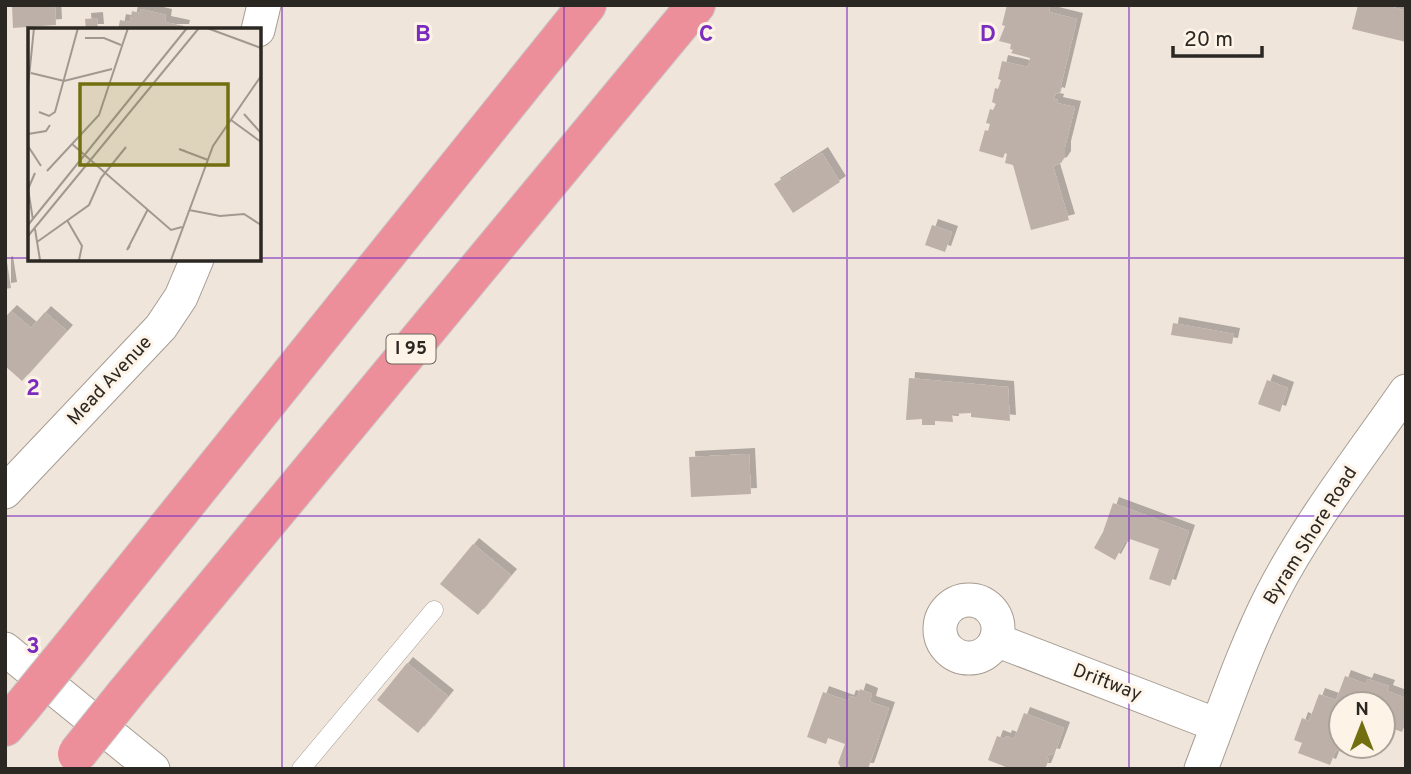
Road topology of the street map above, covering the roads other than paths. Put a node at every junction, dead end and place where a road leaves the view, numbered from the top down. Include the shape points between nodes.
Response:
1 (264, 5) edge
2 (587, 5) edge
3 (696, 5) edge
4 (258, 28) edge
5 (196, 261) edge
6 (1406, 391) edge
7 (5, 492) edge
8 (434, 610) dead end
9 (996, 640) dead end
10 (5, 649) edge
11 (13, 717) edge
12 (1217, 725) junction
13 (70, 761) edge
14 (153, 769) edge
15 (301, 769) edge
16 (1201, 769) edge

1 - 4 street
2 - 11 highway, bridge
3 - 13 highway, I 95, bridge
5 - 7 street, Mead Avenue via 181,297 161,327
6 - 12 street, Byram Shore Road via 1271,595
8 - 15 lane
9 - 12 street, Driftway
10 - 14 street
12 - 16 street, Byram Shore Road

